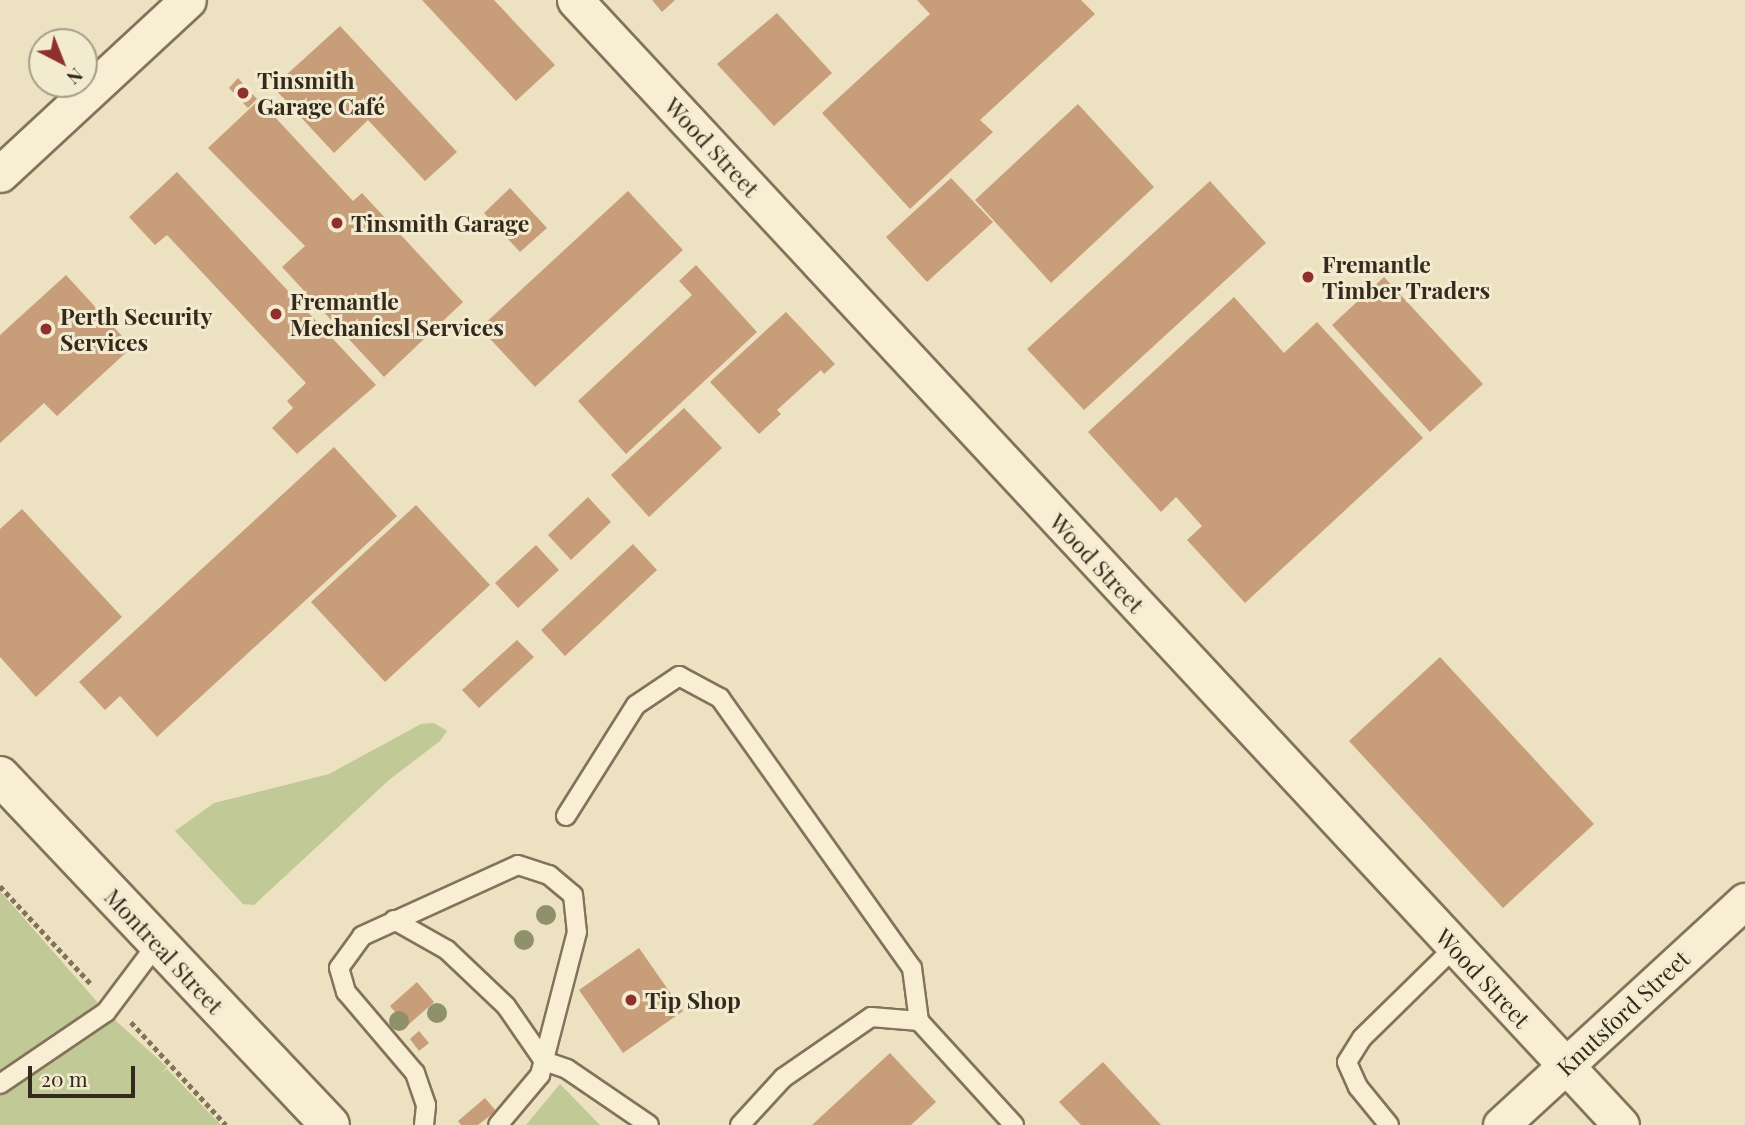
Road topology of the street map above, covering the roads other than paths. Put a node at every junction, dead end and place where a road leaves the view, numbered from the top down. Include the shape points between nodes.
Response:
1 (188, 0) edge
2 (575, 0) edge
3 (0, 174) edge
4 (0, 776) edge
5 (566, 816) dead end
6 (1745, 901) edge
7 (394, 920) junction
8 (157, 944) junction
9 (1454, 947) junction
10 (919, 1021) junction
11 (544, 1061) junction
12 (1565, 1066) junction
13 (0, 1084) edge
14 (330, 1125) edge
15 (424, 1125) edge
16 (498, 1125) edge
17 (649, 1125) edge
18 (740, 1125) edge
19 (1014, 1125) edge
20 (1389, 1125) edge
21 (1500, 1125) edge
22 (1621, 1125) edge

1 - 3 street
2 - 9 street, Wood Street
4 - 8 street, Montreal Street
5 - 10 lane via 636,705 679,676 720,698 912,968
6 - 12 street, Knutsford Street
7 - 11 lane via 447,950 506,1006
7 - 11 lane via 518,864 549,875 573,895 577,932
7 - 15 lane via 362,936 339,968 346,992 415,1073 426,1105
8 - 13 lane via 106,1012
8 - 14 street, Montreal Street
9 - 12 street, Wood Street
9 - 20 lane via 1362,1038 1347,1062 1358,1087
10 - 18 lane via 871,1017 783,1078
10 - 19 lane
11 - 16 lane via 540,1075
11 - 17 lane via 567,1069
12 - 21 street, Knutsford Street
12 - 22 street, Wood Street

